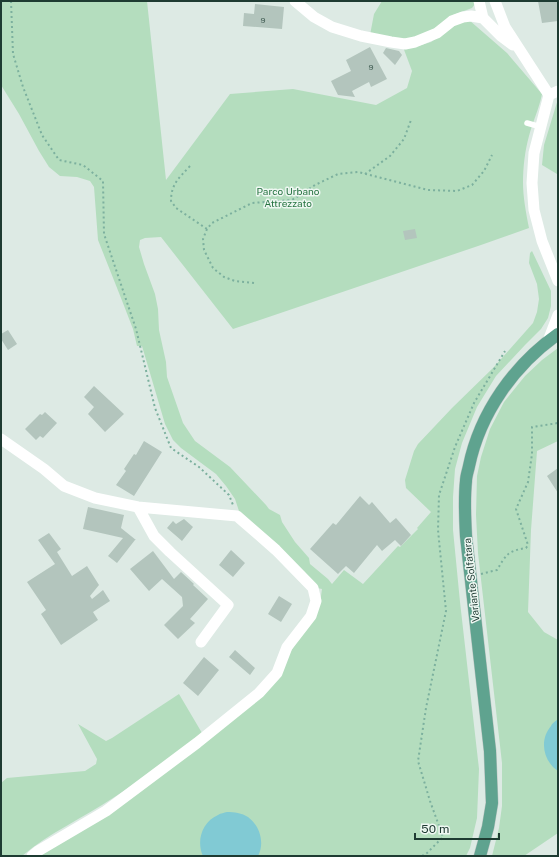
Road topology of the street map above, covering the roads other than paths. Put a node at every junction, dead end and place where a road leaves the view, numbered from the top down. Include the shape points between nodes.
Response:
1 (295, 1) edge
2 (479, 1) edge
3 (495, 1) edge
4 (483, 18) junction
5 (522, 52) junction
6 (554, 93) edge
7 (527, 123) dead end
8 (541, 127) junction
9 (558, 281) edge
10 (558, 315) edge
11 (558, 334) edge
12 (548, 341) junction
13 (1, 439) edge
14 (138, 507) junction
15 (201, 642) dead end
16 (32, 856) edge
17 (480, 856) edge

1 - 4 street via 314,17 332,27 361,36 405,44 437,33 458,19 471,16
2 - 4 street
3 - 5 street via 505,27
4 - 5 street
5 - 6 street
6 - 8 street
7 - 8 lane
8 - 9 street via 534,153 534,210 542,243
10 - 12 street
11 - 12 main road, Variante Solfatara
12 - 17 main road, Variante Solfatara via 507,383 490,408 478,432 466,480 466,536 490,751 492,803
13 - 14 street via 64,486 95,498
14 - 15 street via 154,536 228,605
14 - 16 street via 237,516 276,550 313,588 316,601 311,616 287,647 277,673 258,693 191,748 106,811 38,850

